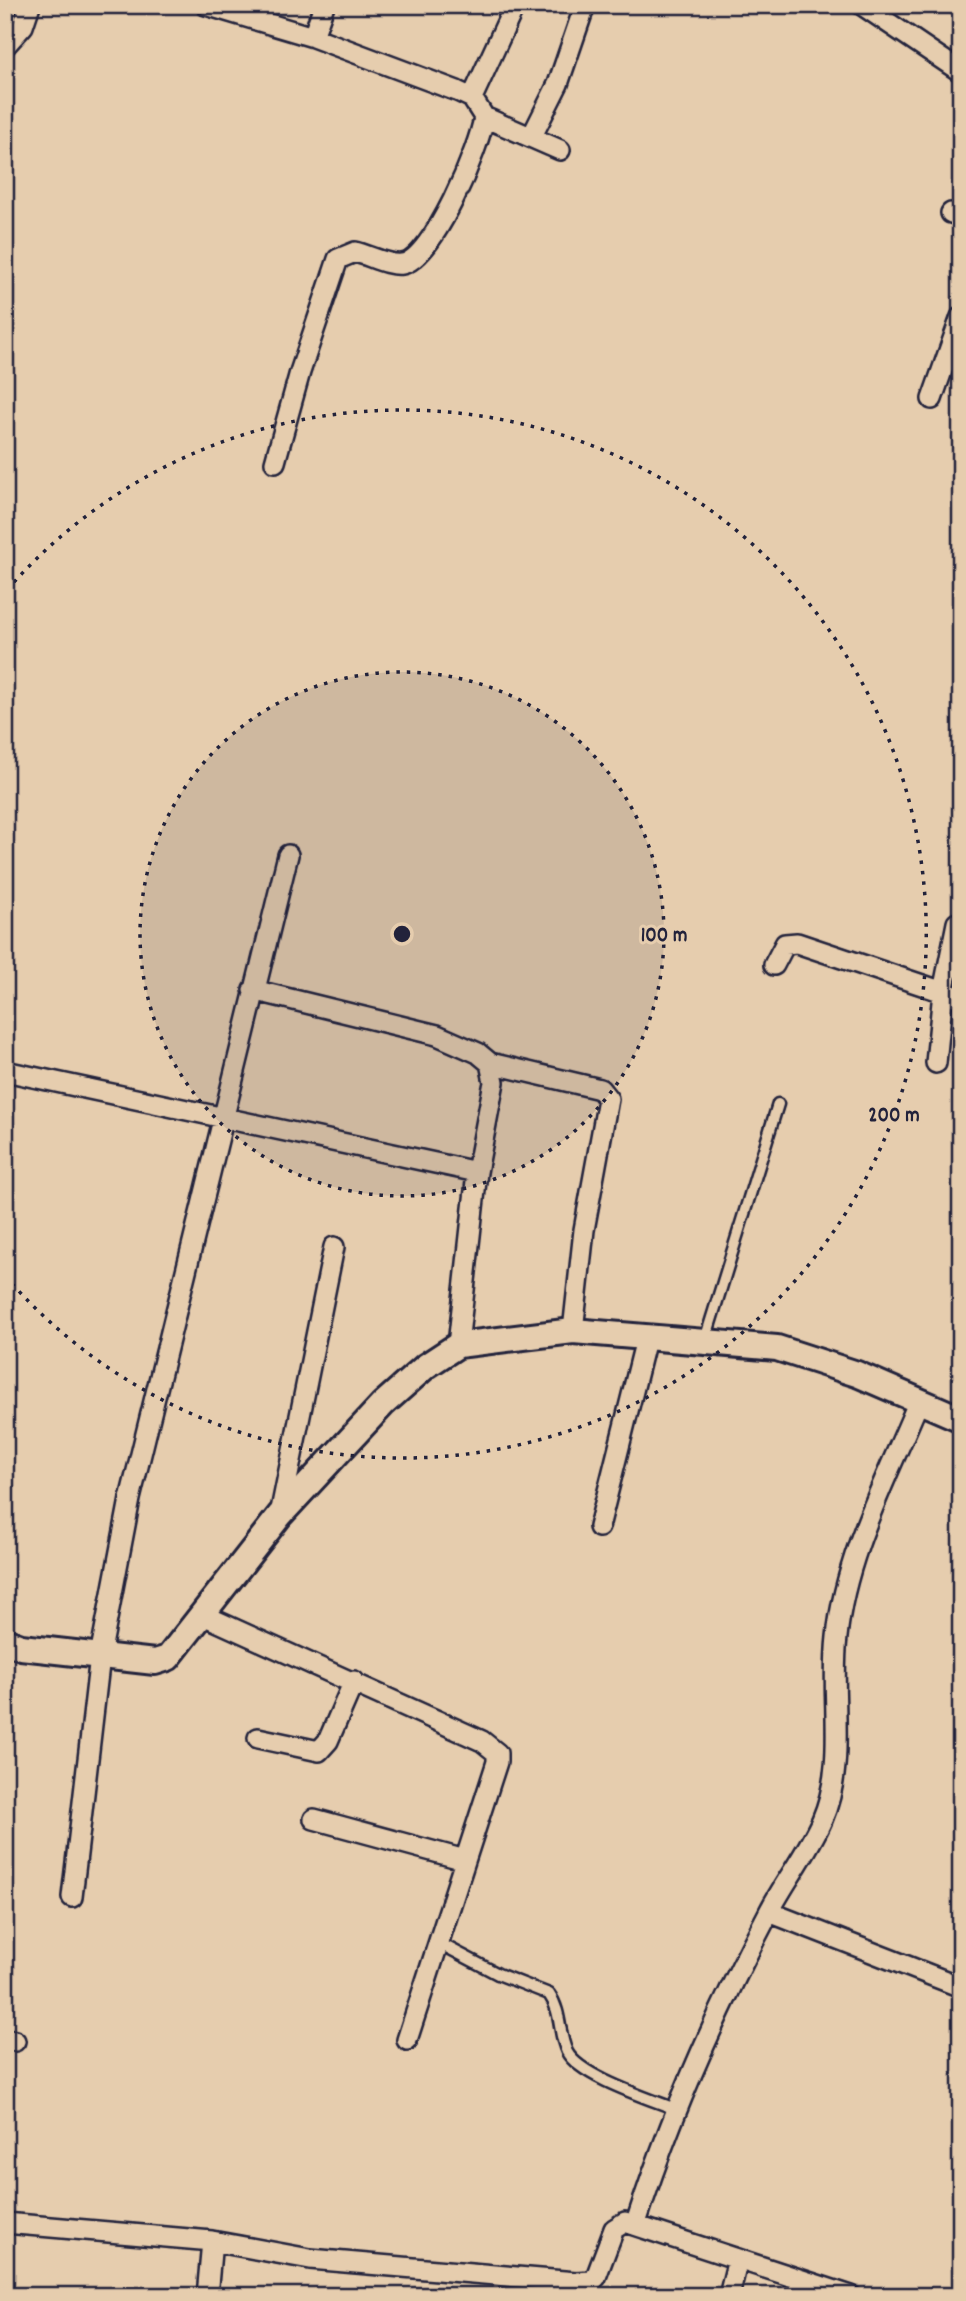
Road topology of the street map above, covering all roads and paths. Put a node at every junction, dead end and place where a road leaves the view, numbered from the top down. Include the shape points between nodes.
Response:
1 (30, 5) edge
2 (206, 5) edge
3 (324, 5) edge
4 (515, 5) edge
5 (585, 5) edge
6 (862, 5) edge
7 (313, 37) junction
8 (5, 46) edge
9 (961, 72) edge
10 (472, 98) junction
11 (484, 117) junction
12 (532, 136) junction
13 (560, 150) dead end
14 (961, 317) edge
15 (932, 399) dead end
16 (275, 462) dead end
17 (288, 855) dead end
18 (957, 923) dead end
19 (774, 965) dead end
20 (253, 990) junction
21 (952, 995) edge
22 (490, 1063) junction
23 (936, 1063) dead end
24 (5, 1071) edge
25 (778, 1104) dead end
26 (225, 1118) junction
27 (477, 1172) junction
28 (334, 1247) dead end
29 (573, 1331) junction
30 (646, 1339) junction
31 (705, 1340) junction
32 (458, 1345) junction
33 (918, 1403) junction
34 (961, 1419) edge
35 (280, 1515) junction
36 (599, 1527) dead end
37 (201, 1614) junction
38 (5, 1641) edge
39 (100, 1656) junction
40 (354, 1681) junction
41 (258, 1738) dead end
42 (314, 1819) dead end
43 (465, 1860) junction
44 (72, 1897) dead end
45 (769, 1912) junction
46 (439, 1943) junction
47 (961, 1987) edge
48 (407, 2040) dead end
49 (678, 2110) junction
50 (5, 2223) edge
51 (636, 2223) junction
52 (212, 2241) junction
53 (738, 2259) junction
54 (591, 2288) edge
55 (207, 2296) edge
56 (729, 2296) edge
57 (851, 2296) edge

1 - 8 street via 23,26
2 - 7 street
3 - 7 street
4 - 10 street
5 - 12 street via 566,65
6 - 9 street
7 - 10 street
10 - 11 street
11 - 12 street
11 - 16 street via 440,222 413,260 393,264 355,252 338,259
12 - 13 street
14 - 15 street
17 - 20 street
18 - 21 street
19 - 21 street via 785,944 797,943
20 - 22 street via 437,1035
20 - 26 street
21 - 23 street
22 - 27 street via 494,1082
22 - 29 street via 600,1089 608,1099 584,1230
24 - 26 street
25 - 31 lane
26 - 27 street
26 - 39 street via 130,1499
27 - 32 street
28 - 35 street
29 - 30 street
29 - 32 street
30 - 31 street
30 - 36 street
31 - 33 street via 776,1348 857,1374
32 - 35 street via 383,1404
33 - 34 street
33 - 45 street via 844,1592 836,1638 836,1766 831,1791 822,1820
35 - 37 street
37 - 39 street via 169,1658 155,1662
37 - 40 street
38 - 39 street
39 - 44 street
40 - 41 street via 328,1741 319,1751
40 - 43 street via 482,1741 497,1753
42 - 43 street
43 - 46 street
45 - 47 street
45 - 49 street
46 - 48 street
46 - 49 lane via 549,1994 558,2010 565,2047 575,2063
49 - 51 street
50 - 52 street
51 - 53 street
51 - 54 street via 625,2222 614,2229
52 - 54 street via 310,2259 576,2282
52 - 55 street
53 - 56 street
53 - 57 street

